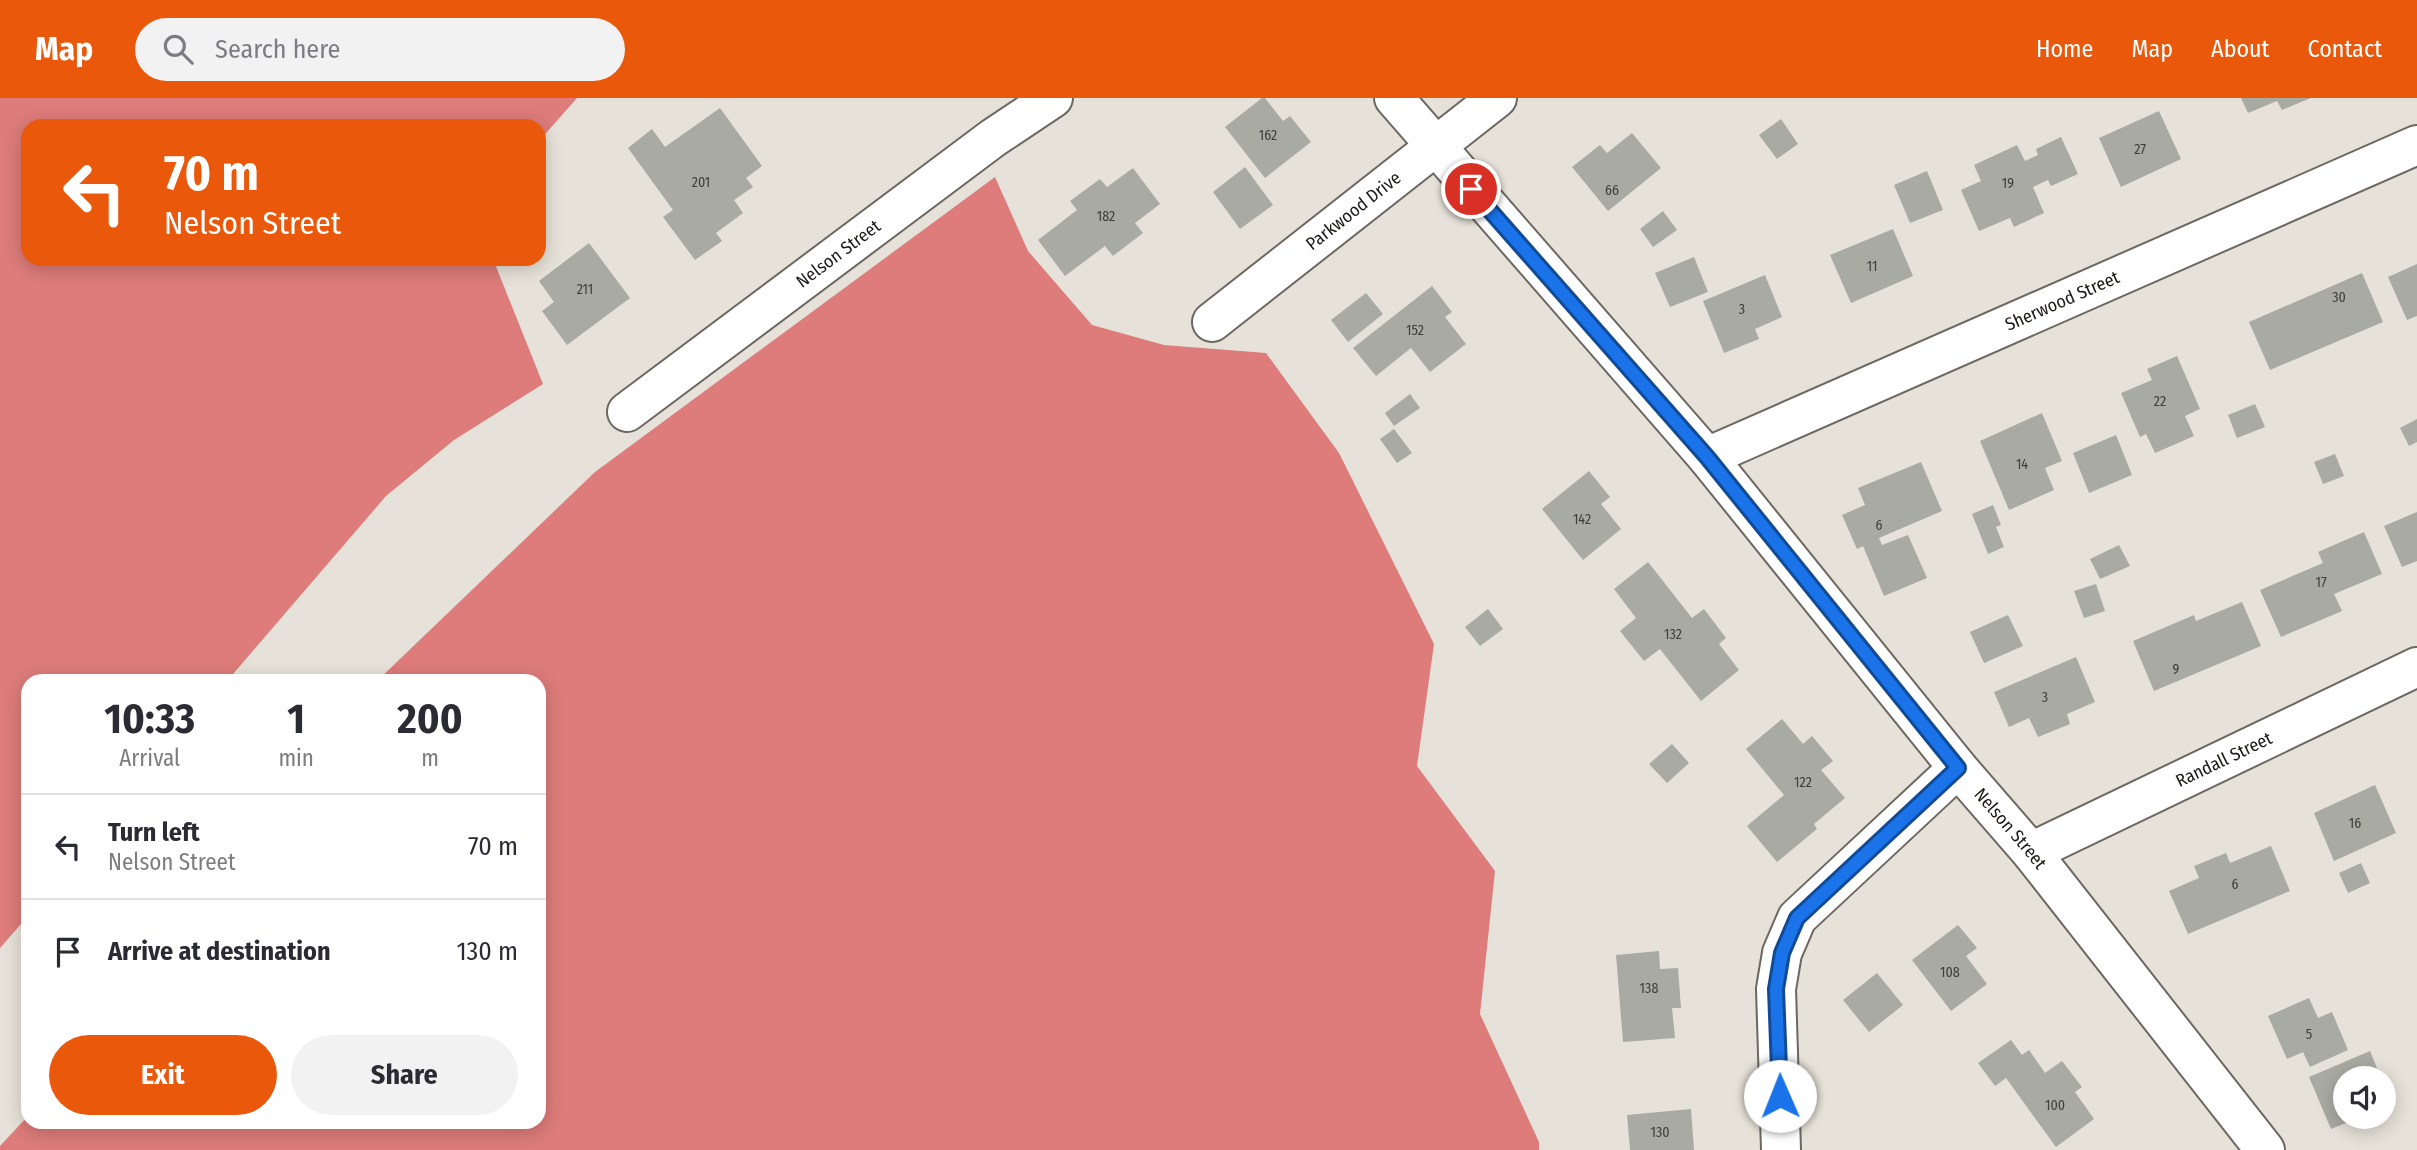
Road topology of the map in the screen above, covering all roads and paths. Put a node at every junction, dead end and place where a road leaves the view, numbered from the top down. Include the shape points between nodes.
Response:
1 (1053, 98) edge
2 (1394, 98) edge
3 (1497, 98) edge
4 (2417, 145) edge
5 (1435, 148) junction
6 (1212, 322) dead end
7 (627, 412) dead end
8 (1707, 457) junction
9 (2417, 667) edge
10 (1958, 768) junction
11 (2031, 852) junction
12 (1781, 1150) edge
13 (2265, 1150) edge

1 - 7 street, Nelson Street
2 - 5 street, Nelson Street
3 - 5 street, Parkwood Drive
4 - 8 street, Sherwood Street
5 - 6 street, Parkwood Drive
5 - 8 street, Nelson Street
8 - 10 street, Nelson Street
9 - 11 street, Randall Street
10 - 11 street, Nelson Street
10 - 12 street via 1797,918 1782,953 1776,989
11 - 13 street, Nelson Street

